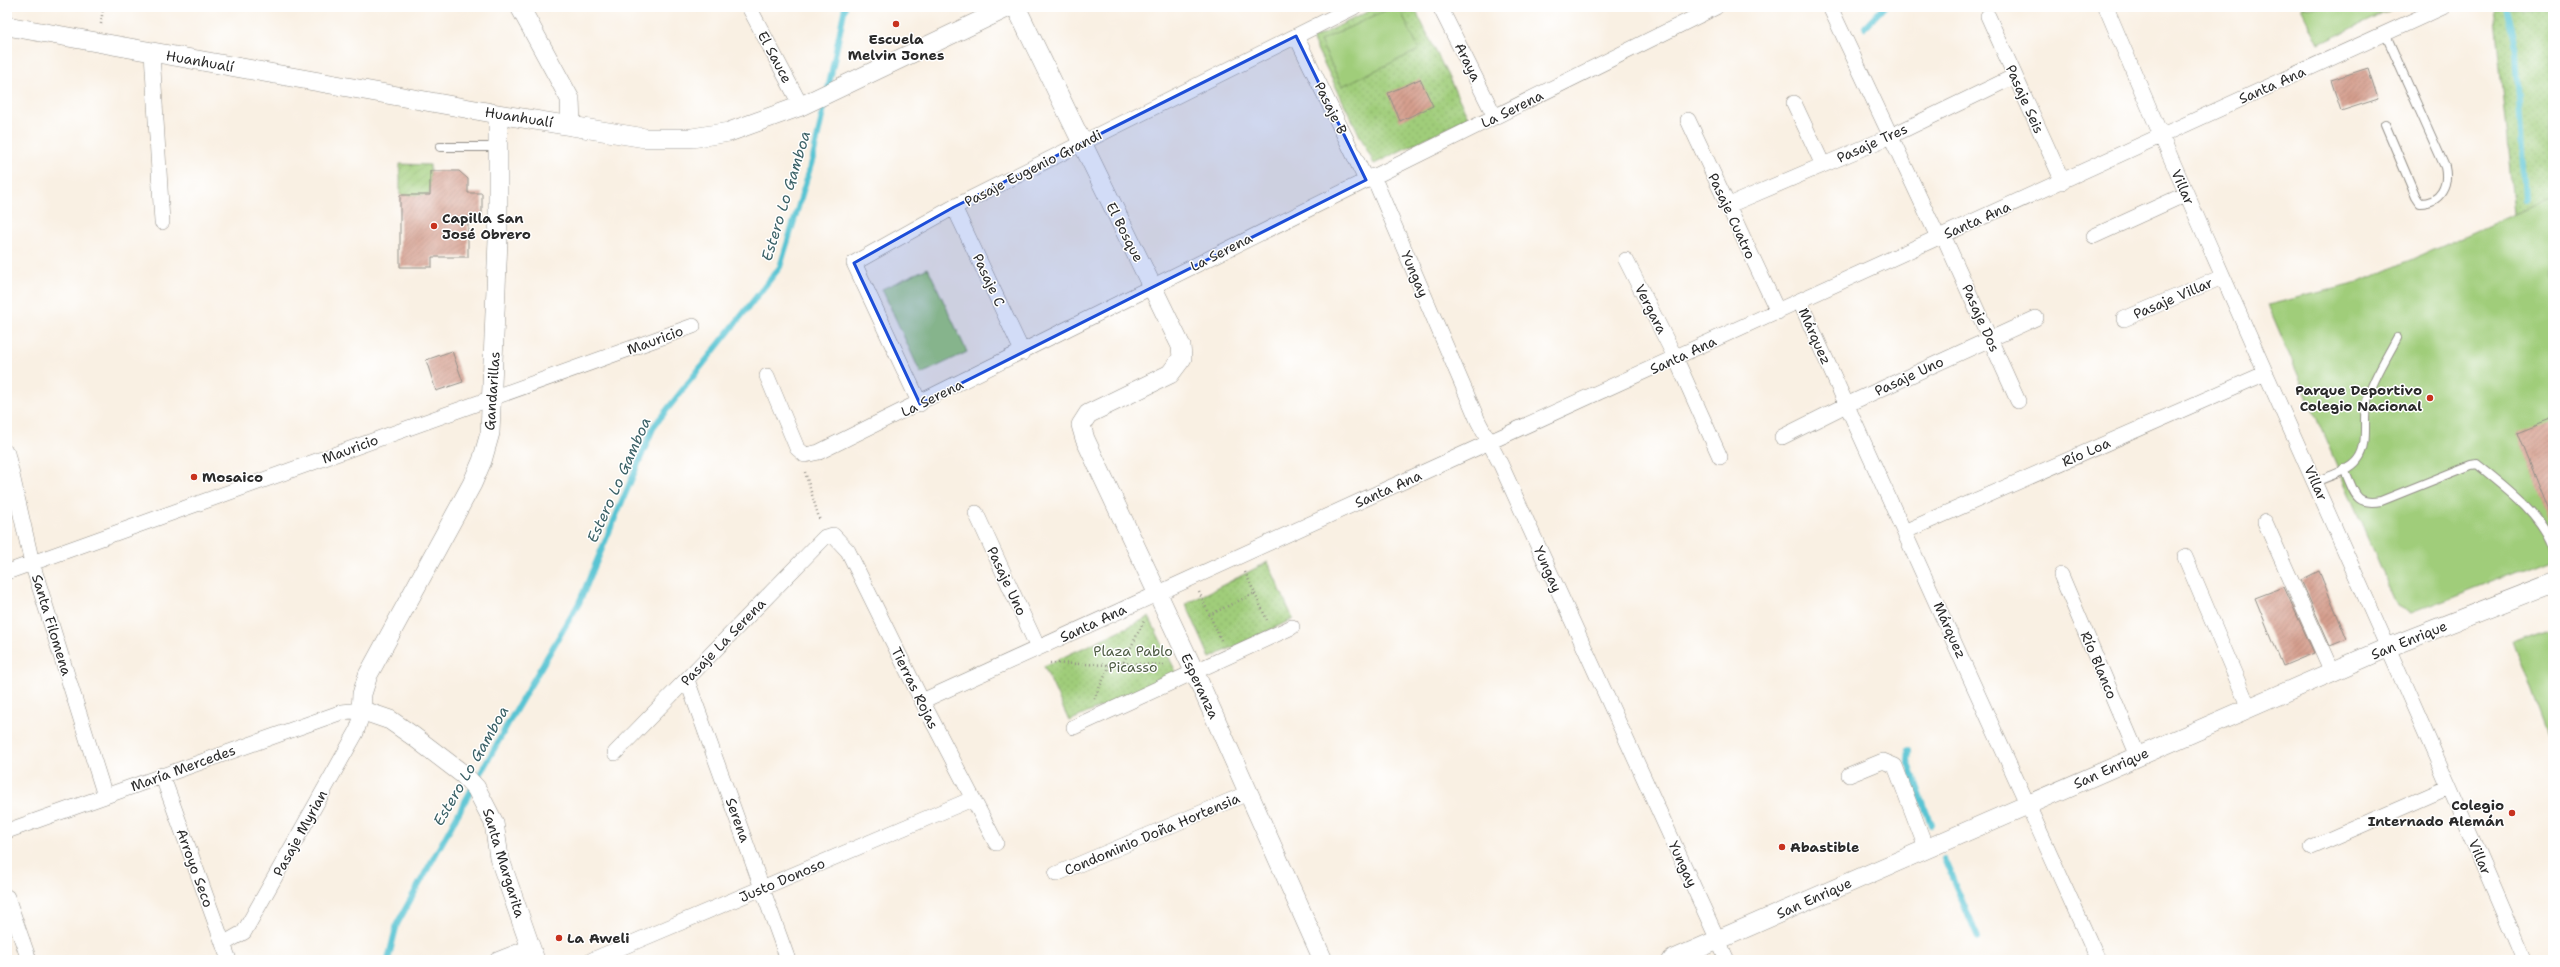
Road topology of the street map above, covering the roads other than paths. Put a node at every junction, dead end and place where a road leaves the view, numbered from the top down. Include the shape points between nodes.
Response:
1 (520, 7) edge
2 (749, 7) edge
3 (1009, 7) edge
4 (1016, 7) edge
5 (1354, 7) edge
6 (1440, 7) edge
7 (1716, 7) edge
8 (1830, 7) edge
9 (2106, 7) edge
10 (2443, 7) edge
11 (1988, 16) dead end
12 (7, 26) edge
13 (2385, 33) junction
14 (1296, 36) junction
15 (152, 52) junction
16 (2015, 76) junction
17 (809, 103) junction
18 (1794, 103) dead end
19 (498, 114) junction
20 (1495, 117) junction
21 (1688, 120) dead end
22 (2385, 124) dead end
23 (571, 126) junction
24 (1891, 136) junction
25 (2160, 136) junction
26 (1081, 143) junction
27 (440, 147) dead end
28 (498, 147) junction
29 (1823, 165) junction
30 (1370, 178) junction
31 (2063, 182) junction
32 (2186, 194) junction
33 (1727, 206) junction
34 (954, 207) junction
35 (162, 222) dead end
36 (1940, 236) junction
37 (2094, 236) dead end
38 (1626, 260) dead end
39 (2222, 277) junction
40 (1152, 286) junction
41 (1800, 302) junction
42 (1778, 312) junction
43 (2036, 318) dead end
44 (2124, 320) dead end
45 (693, 326) dead end
46 (1990, 338) junction
47 (2397, 338) dead end
48 (1023, 352) junction
49 (1676, 359) junction
50 (2266, 373) junction
51 (767, 376) dead end
52 (492, 399) junction
53 (2018, 401) dead end
54 (920, 404) junction
55 (1846, 405) junction
56 (1088, 414) joint
57 (1782, 437) dead end
58 (1489, 443) junction
59 (7, 453) edge
60 (1720, 457) dead end
61 (2344, 469) junction
62 (2315, 482) junction
63 (976, 513) dead end
64 (2266, 522) dead end
65 (1906, 531) junction
66 (829, 536) joint
67 (2553, 547) edge
68 (2185, 557) dead end
69 (32, 563) junction
70 (7, 572) edge
71 (2061, 575) dead end
72 (2553, 583) edge
73 (1157, 593) junction
74 (1292, 627) dead end
75 (2389, 647) junction
76 (1038, 648) junction
77 (2332, 672) junction
78 (1195, 673) junction
79 (687, 680) junction
80 (922, 702) junction
81 (2249, 708) junction
82 (361, 710) junction
83 (1078, 725) road end
84 (615, 753) dead end
85 (2138, 756) junction
86 (162, 775) junction
87 (1849, 775) dead end
88 (2449, 787) junction
89 (1248, 793) junction
90 (105, 796) junction
91 (972, 799) junction
92 (2028, 805) junction
93 (7, 831) edge
94 (996, 843) dead end
95 (2312, 847) dead end
96 (1926, 848) junction
97 (1056, 874) dead end
98 (762, 888) junction
99 (7, 897) edge
100 (1718, 940) junction
101 (223, 944) junction
102 (533, 953) edge
103 (29, 960) edge
104 (228, 960) edge
105 (497, 960) edge
106 (592, 960) edge
107 (788, 960) edge
108 (1323, 960) edge
109 (1672, 960) edge
110 (1727, 960) edge
111 (2098, 960) edge
112 (2524, 960) edge

1 - 23 street via 570,99
2 - 17 street, El Sauce
3 - 17 street, Huanhualí
4 - 26 street, El Bosque
5 - 14 street, Pasaje Eugenio Grandi
6 - 20 street, Araya
7 - 20 street, La Serena
8 - 24 street
9 - 25 street, Villar
10 - 13 street, Santa Ana
11 - 16 street, Pasaje Seis
12 - 15 street, Huanhualí
13 - 22 lane via 2445,167 2447,179 2444,190 2435,199 2428,203 2420,203 2416,198
13 - 25 street, Santa Ana
14 - 26 street, Pasaje Eugenio Grandi
14 - 30 street, Pasaje B
15 - 19 street, Huanhualí
15 - 35 street
16 - 24 street, Pasaje Tres
16 - 31 street, Pasaje Seis
17 - 23 street, Huanhualí via 729,132 692,138 644,138
18 - 29 street
19 - 23 street, Huanhualí
19 - 28 street, Gandarillas
20 - 30 street, La Serena
21 - 33 street, Pasaje Cuatro
24 - 29 street, Pasaje Tres
24 - 36 street
25 - 31 street, Santa Ana
25 - 32 street, Villar
26 - 34 street, Pasaje Eugenio Grandi
26 - 40 street, El Bosque
27 - 28 lane
28 - 52 street, Gandarillas via 498,240
29 - 33 street, Pasaje Tres
30 - 40 street, La Serena
30 - 58 street, Yungay
31 - 36 street, Santa Ana
32 - 37 street
32 - 39 street, Villar
33 - 42 street, Pasaje Cuatro
34 - 48 street, Pasaje C
34 - 54 street, Pasaje Eugenio Grandi via 854,263
36 - 41 street, Santa Ana
36 - 46 street, Pasaje Dos
38 - 49 street, Vergara
39 - 44 street, Pasaje Villar
39 - 50 street, Villar
40 - 48 street, La Serena
40 - 56 street, El Bosque via 1181,346 1182,358 1178,367 1170,374
41 - 42 street, Santa Ana
41 - 55 street, Márquez
42 - 49 street, Santa Ana
43 - 46 street, Pasaje Uno
45 - 52 street, Mauricio
46 - 53 street, Pasaje Dos
46 - 55 street, Pasaje Uno
47 - 61 lane via 2381,367 2366,404 2363,446 2358,459
48 - 54 street, La Serena
49 - 58 street, Santa Ana
49 - 60 street, Vergara
50 - 62 street, Villar
50 - 65 street, Río Loa
51 - 54 street, La Serena via 797,448 805,455 819,452
52 - 69 street, Mauricio
52 - 82 street, Gandarillas via 490,433 482,461 368,675 362,694
55 - 57 street, Pasaje Uno
55 - 65 street, Márquez
56 - 73 street, Esperanza via 1081,425 1085,440
58 - 73 street, Santa Ana
58 - 100 street, Yungay
59 - 69 street, Santa Filomena
61 - 62 lane
61 - 67 lane via 2359,500 2366,504 2381,501 2477,464 2515,494 2530,510
62 - 75 street, Villar
63 - 76 street, Pasaje Uno
64 - 77 street
65 - 92 street, Márquez
66 - 79 street, Pasaje La Serena
66 - 80 street, Tierras Rojas via 848,551
68 - 81 street
69 - 70 street, Mauricio
69 - 90 street, Santa Filomena
71 - 85 street, Río Blanco
72 - 75 street, San Enrique
73 - 76 street, Santa Ana
73 - 78 street, Esperanza
74 - 78 street
75 - 77 street, San Enrique
75 - 88 street, Villar
76 - 80 street, Santa Ana
77 - 81 street, San Enrique
78 - 83 street
78 - 89 street, Esperanza
79 - 84 street, Pasaje La Serena
79 - 98 street, Serena
80 - 91 street, Tierras Rojas
81 - 85 street, San Enrique
82 - 86 street, María Mercedes via 342,712
82 - 101 street, Pasaje Myrian via 356,733 244,932
82 - 102 street, Santa Margarita via 390,720 464,775 476,788 494,823 499,857
85 - 92 street, San Enrique
86 - 90 street, María Mercedes
86 - 101 street, Arroyo Seco
87 - 96 street via 1883,761 1896,766
88 - 95 street
88 - 112 street, Villar
89 - 97 street, Condominio Doña Hortensia
89 - 108 street, Esperanza
90 - 93 street, María Mercedes
91 - 94 street, Tierras Rojas
91 - 98 street, Justo Donoso
92 - 96 street, San Enrique
92 - 111 street, Márquez
96 - 100 street, San Enrique
98 - 106 street, Justo Donoso
98 - 107 street, Serena
99 - 103 street
100 - 109 street, San Enrique
100 - 110 street, Yungay
101 - 104 street, Arroyo Seco
102 - 105 street

